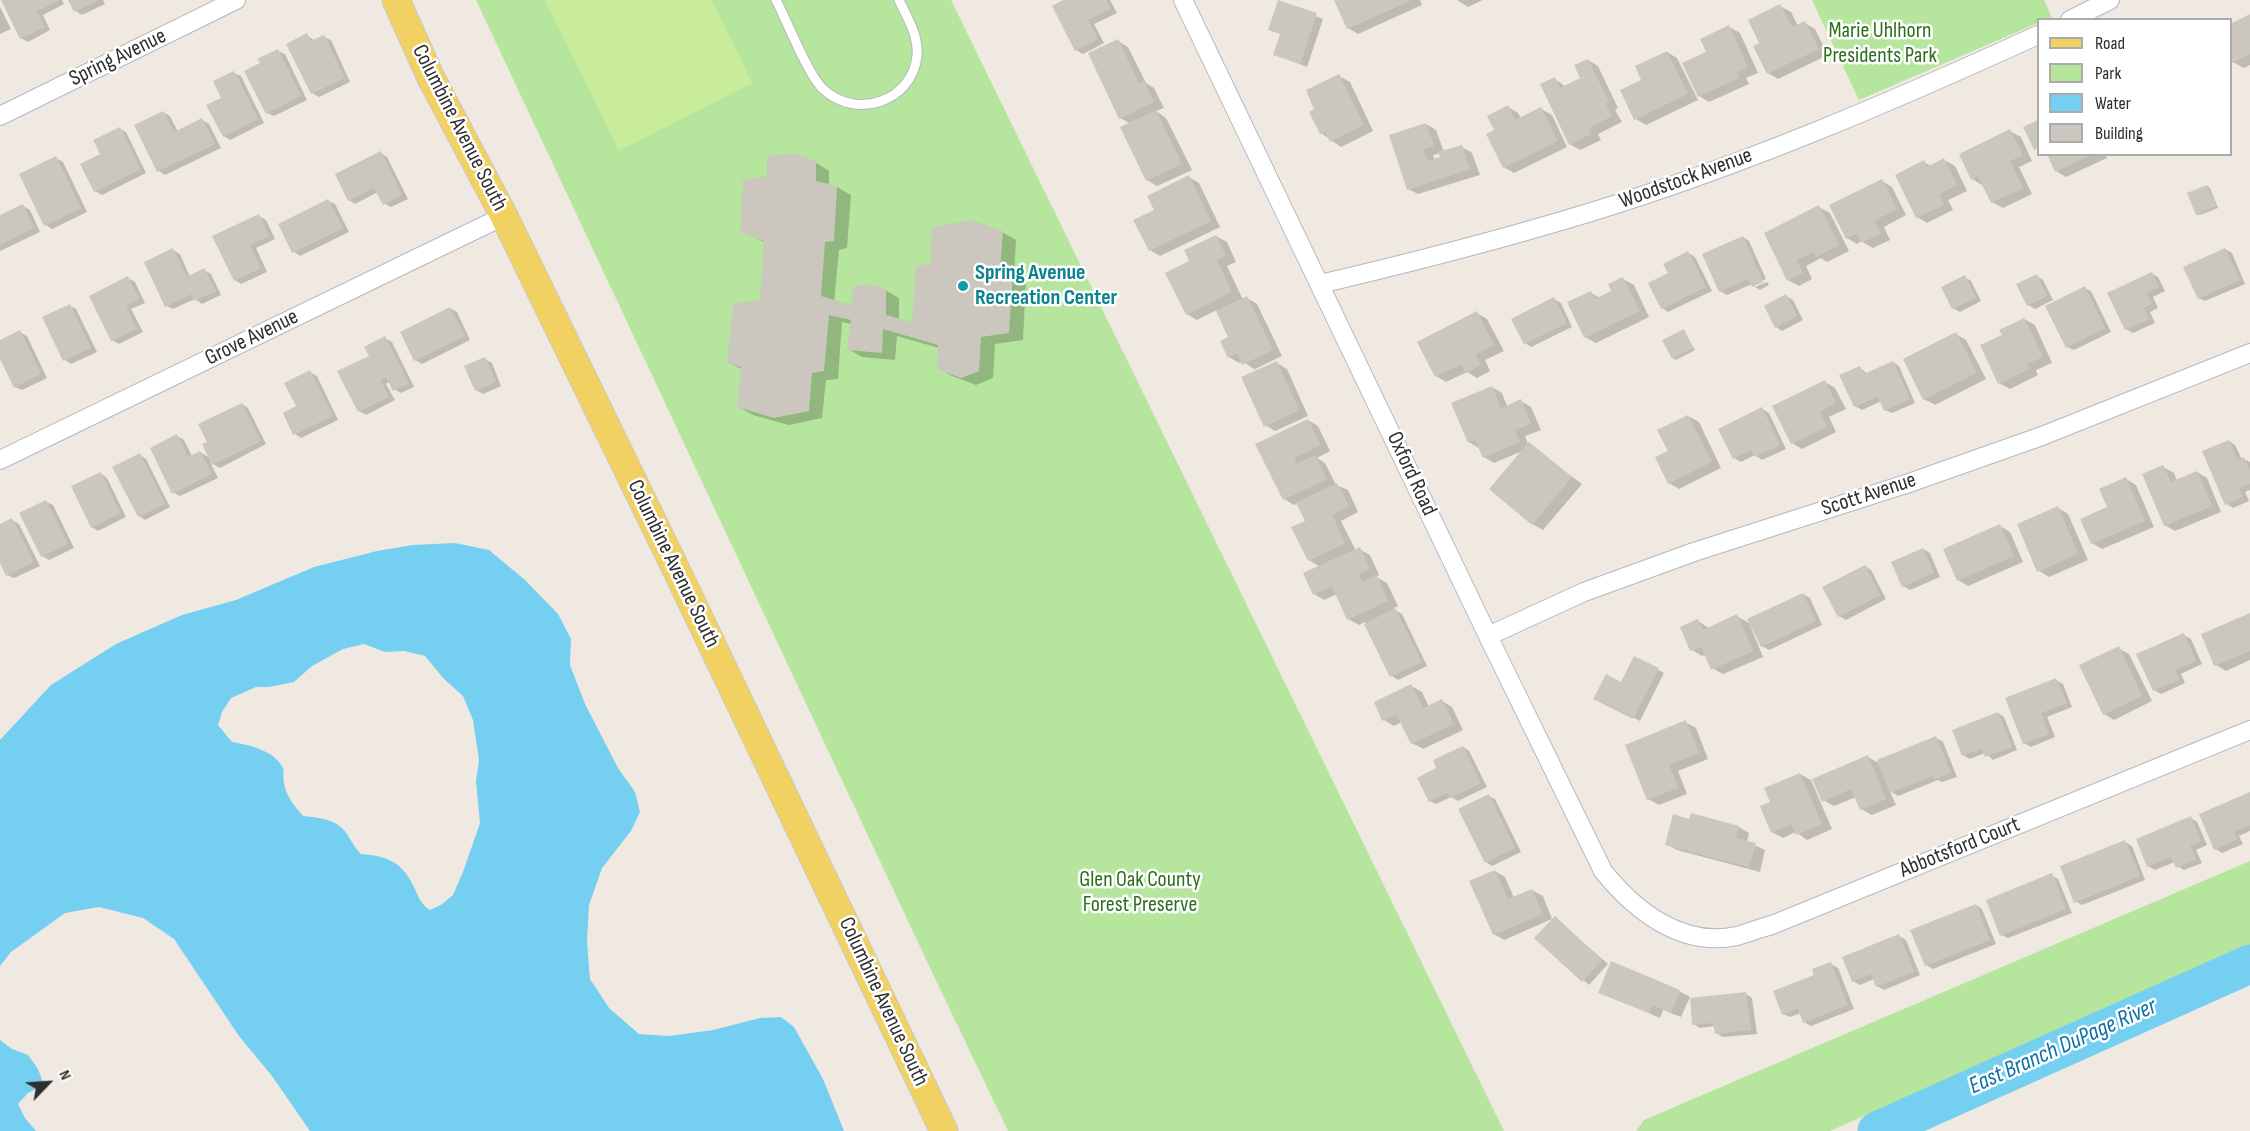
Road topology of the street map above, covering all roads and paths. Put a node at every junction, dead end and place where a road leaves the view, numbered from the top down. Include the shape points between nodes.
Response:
1 (236, 0) edge
2 (396, 0) edge
3 (776, 0) edge
4 (899, 0) edge
5 (1183, 0) edge
6 (2110, 0) edge
7 (2074, 18) edge
8 (2037, 35) edge
9 (0, 116) edge
10 (504, 216) junction
11 (1320, 284) junction
12 (2250, 352) edge
13 (0, 460) edge
14 (1488, 636) junction
15 (2250, 730) edge
16 (1666, 927) joint
17 (944, 1131) edge

1 - 9 street, Spring Avenue
2 - 10 main road, Columbine Avenue South via 431,78
3 - 4 lane via 821,88 853,105 871,105 888,99 903,88 913,73 916,38
5 - 11 street, Oxford Road
6 - 7 street
8 - 11 street, Woodstock Avenue via 1854,116 1655,191 1479,245
10 - 13 street, Grove Avenue
10 - 17 main road, Columbine Avenue South
11 - 14 street, Oxford Road
12 - 14 street, Scott Avenue via 2031,440 1584,592
14 - 16 street, Oxford Road via 1604,871 1621,893
15 - 16 street, Abbotsford Court via 1772,925 1736,936 1707,938

